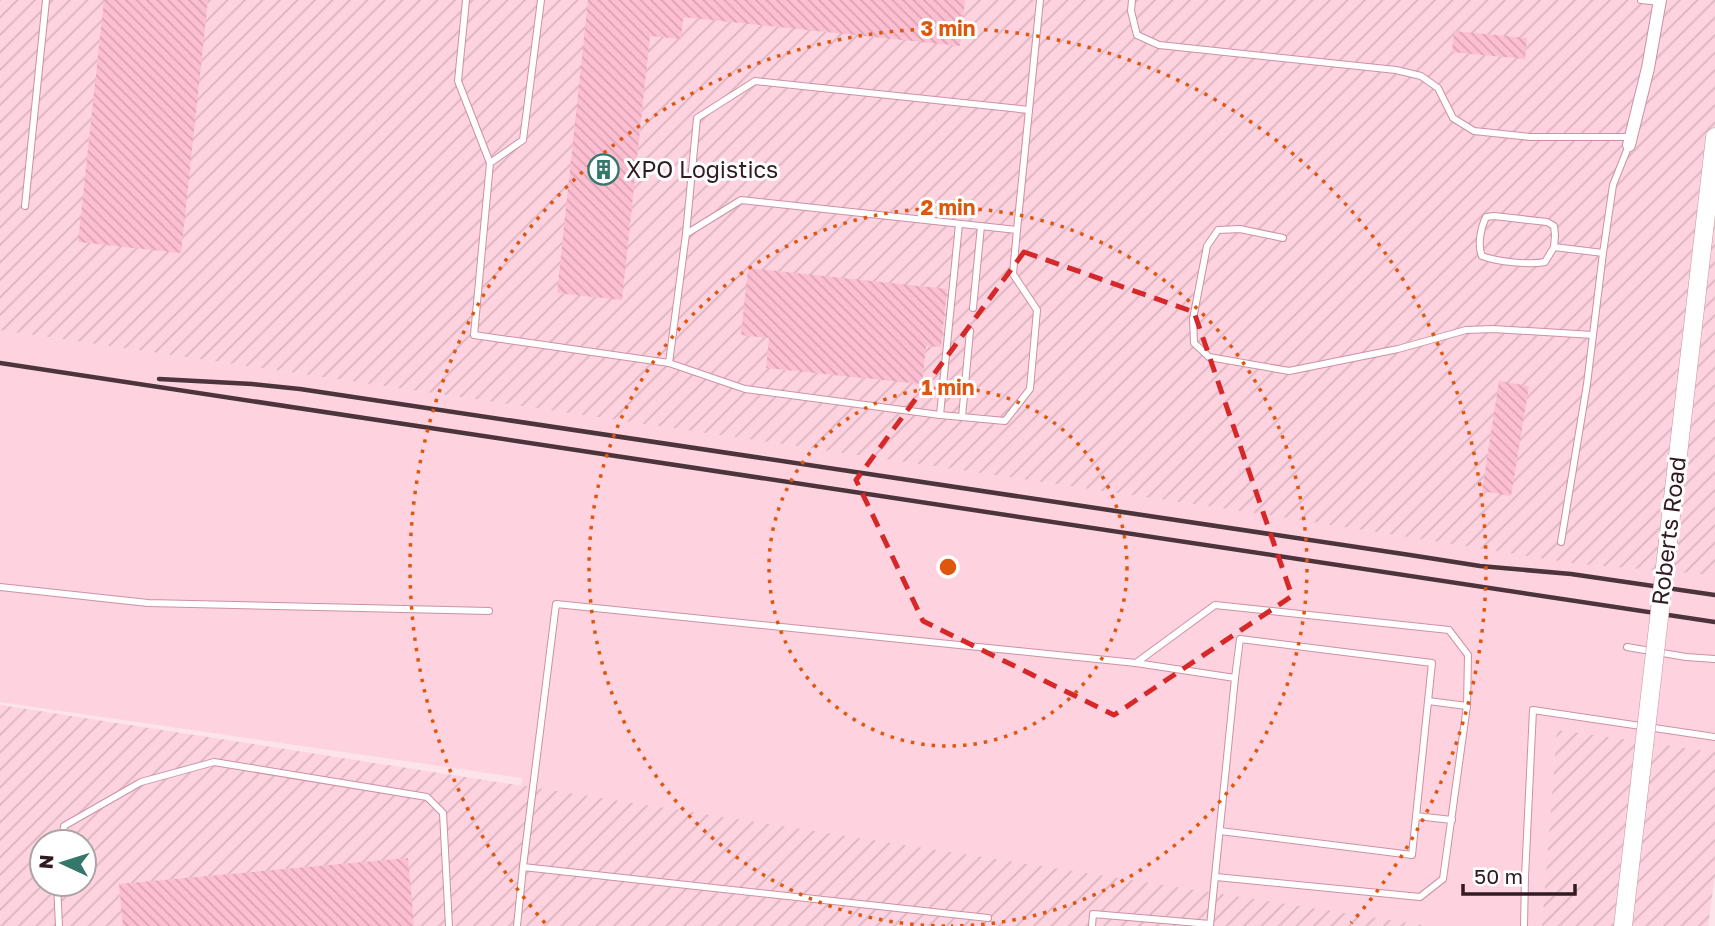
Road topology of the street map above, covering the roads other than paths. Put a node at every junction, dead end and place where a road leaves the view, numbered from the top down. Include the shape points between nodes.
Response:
1 (46, 0) edge
2 (466, 0) edge
3 (541, 0) edge
4 (1040, 0) edge
5 (1132, 0) edge
6 (1641, 0) edge
7 (1660, 1) edge
8 (1029, 110) junction
9 (1715, 137) edge
10 (1631, 141) junction
11 (490, 163) junction
12 (25, 206) dead end
13 (959, 224) junction
14 (981, 226) junction
15 (1017, 230) junction
16 (686, 234) junction
17 (1283, 238) dead end
18 (1554, 247) junction
19 (1603, 253) junction
20 (972, 308) dead end
21 (970, 331) dead end
22 (1593, 335) junction
23 (668, 363) junction
24 (940, 415) junction
25 (962, 417) junction
26 (1561, 542) dead end
27 (0, 587) edge
28 (489, 611) dead end
29 (1627, 648) dead end
30 (1715, 659) edge
31 (1136, 663) junction
32 (1235, 678) junction
33 (1428, 701) junction
34 (1467, 706) junction
35 (1715, 737) edge
36 (1416, 816) junction
37 (1452, 820) junction
38 (64, 828) edge
39 (1220, 831) junction
40 (523, 867) junction
41 (1216, 877) junction
42 (58, 898) edge
43 (988, 918) dead end
44 (1210, 925) edge
45 (59, 926) edge
46 (449, 926) edge
47 (517, 926) edge
48 (1092, 926) edge
49 (1524, 926) edge
50 (1623, 926) edge

1 - 12 lane
2 - 11 lane via 458,81
3 - 11 lane via 523,140
4 - 8 lane
5 - 10 lane via 1137,35 1159,46 1396,70 1421,76 1438,88 1454,118 1474,131
6 - 7 lane
7 - 10 street
8 - 15 lane
8 - 16 lane via 755,81 697,118
9 - 50 main road, Roberts Road, bridge
10 - 19 lane via 1613,185
11 - 23 lane via 474,335
13 - 14 lane
13 - 16 lane via 741,200
13 - 24 lane
14 - 15 lane
14 - 20 lane
15 - 25 lane via 1013,274 1037,310 1030,388 1004,421
16 - 23 lane
17 - 22 lane via 1240,229 1218,230 1207,246 1193,320 1194,343 1209,357 1289,370 1398,349 1466,330
18 - 18 lane via 1554,226 1494,216 1483,223 1479,249 1490,259 1536,264 1545,262
18 - 19 lane
19 - 22 lane
21 - 25 lane
22 - 26 lane
23 - 24 lane via 745,388
24 - 25 lane
27 - 28 lane via 148,603
29 - 30 lane
31 - 32 lane
31 - 34 lane via 1215,605 1449,630 1468,655
31 - 40 lane via 556,604
32 - 33 lane via 1240,639 1432,663
32 - 39 lane
33 - 34 lane
33 - 36 lane
34 - 37 lane
35 - 49 lane via 1533,710
36 - 37 lane
36 - 39 lane via 1412,855
37 - 41 lane via 1443,879 1420,897
38 - 46 lane via 141,782 214,762 428,797 443,813
39 - 41 lane
40 - 43 lane
40 - 47 lane
41 - 44 lane
42 - 45 lane
44 - 48 lane via 1093,914

